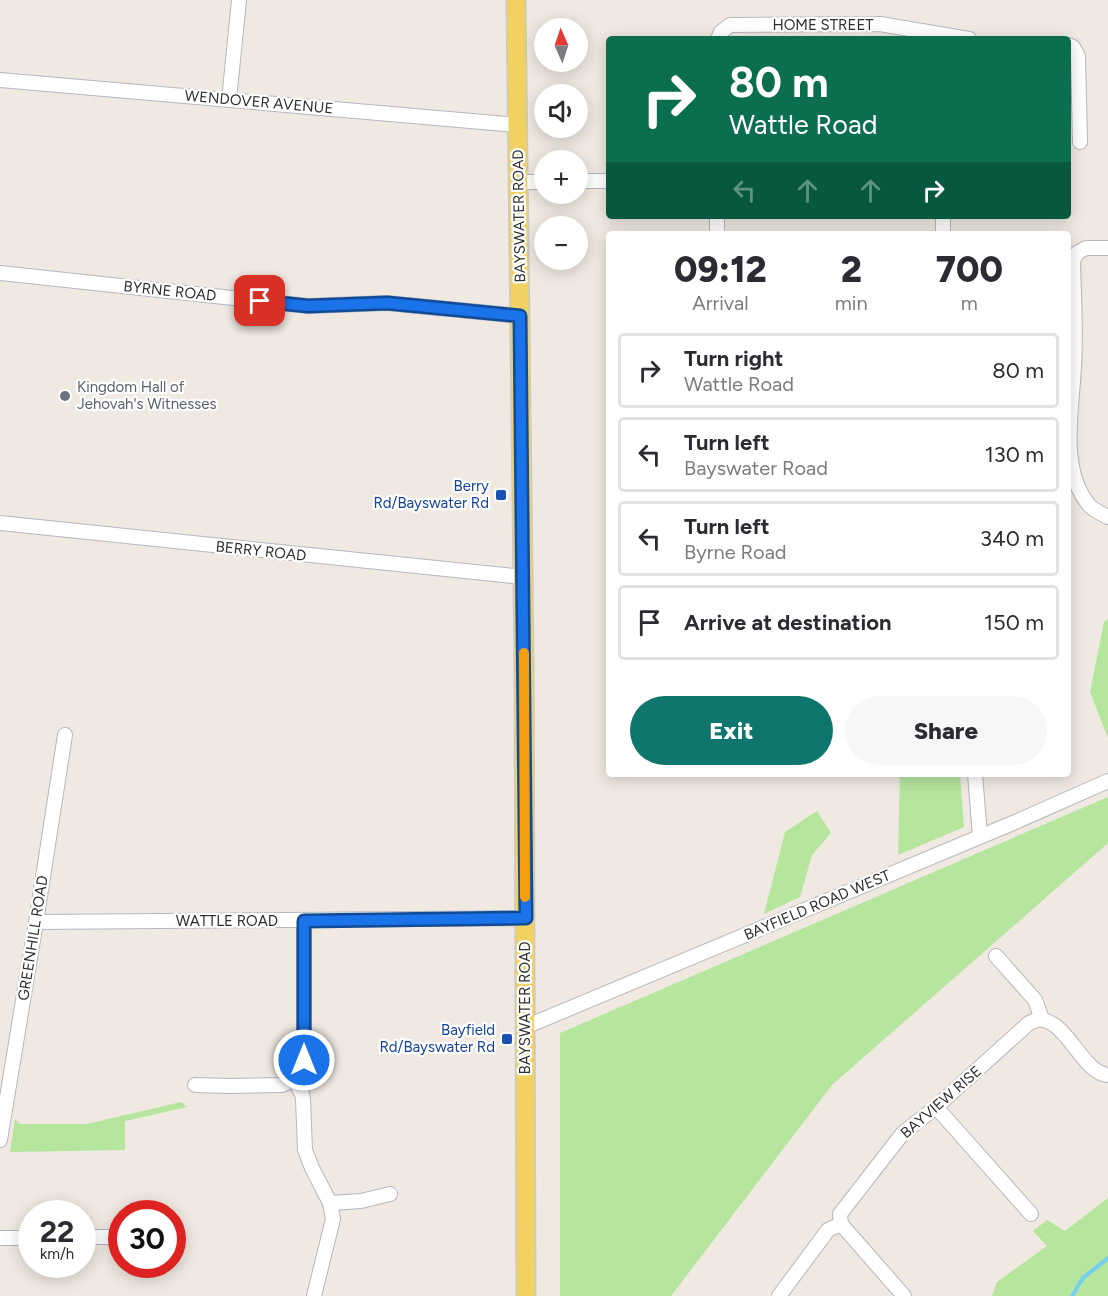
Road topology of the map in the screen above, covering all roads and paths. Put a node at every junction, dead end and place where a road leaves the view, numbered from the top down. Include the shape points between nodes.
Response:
1 (239, 0) edge
2 (516, 0) edge
3 (719, 36) edge
4 (951, 36) edge
5 (1071, 46) edge
6 (0, 80) edge
7 (229, 100) junction
8 (518, 125) junction
9 (1080, 142) dead end
10 (606, 181) edge
11 (519, 182) junction
12 (534, 182) edge
13 (588, 182) edge
14 (1108, 248) edge
15 (0, 273) edge
16 (520, 316) junction
17 (1071, 407) edge
18 (1071, 459) edge
19 (1108, 518) edge
20 (0, 524) edge
21 (523, 577) junction
22 (65, 735) dead end
23 (975, 777) edge
24 (1108, 781) edge
25 (980, 836) junction
26 (526, 918) junction
27 (304, 921) junction
28 (36, 922) junction
29 (996, 956) dead end
30 (1042, 1019) junction
31 (525, 1027) junction
32 (1108, 1075) edge
33 (294, 1078) junction
34 (195, 1085) dead end
35 (936, 1107) junction
36 (0, 1140) edge
37 (390, 1194) dead end
38 (330, 1203) junction
39 (1031, 1214) dead end
40 (841, 1224) junction
41 (0, 1238) edge
42 (18, 1238) edge
43 (314, 1296) edge
44 (526, 1296) edge
45 (779, 1296) edge
46 (904, 1296) edge

1 - 7 street
2 - 8 main road, BAYSWATER ROAD
3 - 4 street, HOME STREET via 730,26 868,24
5 - 9 street via 1078,56
6 - 7 street, WENDOVER AVENUE
7 - 8 street, WENDOVER AVENUE
8 - 11 main road, BAYSWATER ROAD
10 - 13 street
11 - 12 street
11 - 16 main road, BAYSWATER ROAD
14 - 17 street via 1086,248 1073,261
15 - 16 street, BYRNE ROAD via 308,306 387,303
16 - 21 main road, BAYSWATER ROAD
18 - 19 street via 1080,490 1090,506
20 - 21 street, BERRY ROAD
21 - 26 main road, BAYSWATER ROAD
22 - 28 street, GREENHILL ROAD
23 - 25 street
24 - 25 street, BAYFIELD ROAD WEST
25 - 31 street, BAYFIELD ROAD WEST
26 - 27 street, WATTLE ROAD
26 - 31 main road, BAYSWATER ROAD
27 - 28 street, WATTLE ROAD
27 - 33 street via 304,1060
28 - 36 street, GREENHILL ROAD
29 - 30 street via 1035,1000
30 - 32 street via 1056,1026 1094,1069
30 - 35 street, BAYVIEW RISE via 1029,1023
31 - 44 main road, BAYSWATER ROAD
33 - 34 street via 282,1085
33 - 38 street via 303,1099 305,1150
35 - 39 street
35 - 40 street, BAYVIEW RISE via 903,1133 840,1214
37 - 38 street
38 - 43 street via 333,1219
40 - 45 street via 828,1230
40 - 46 street
41 - 42 street

